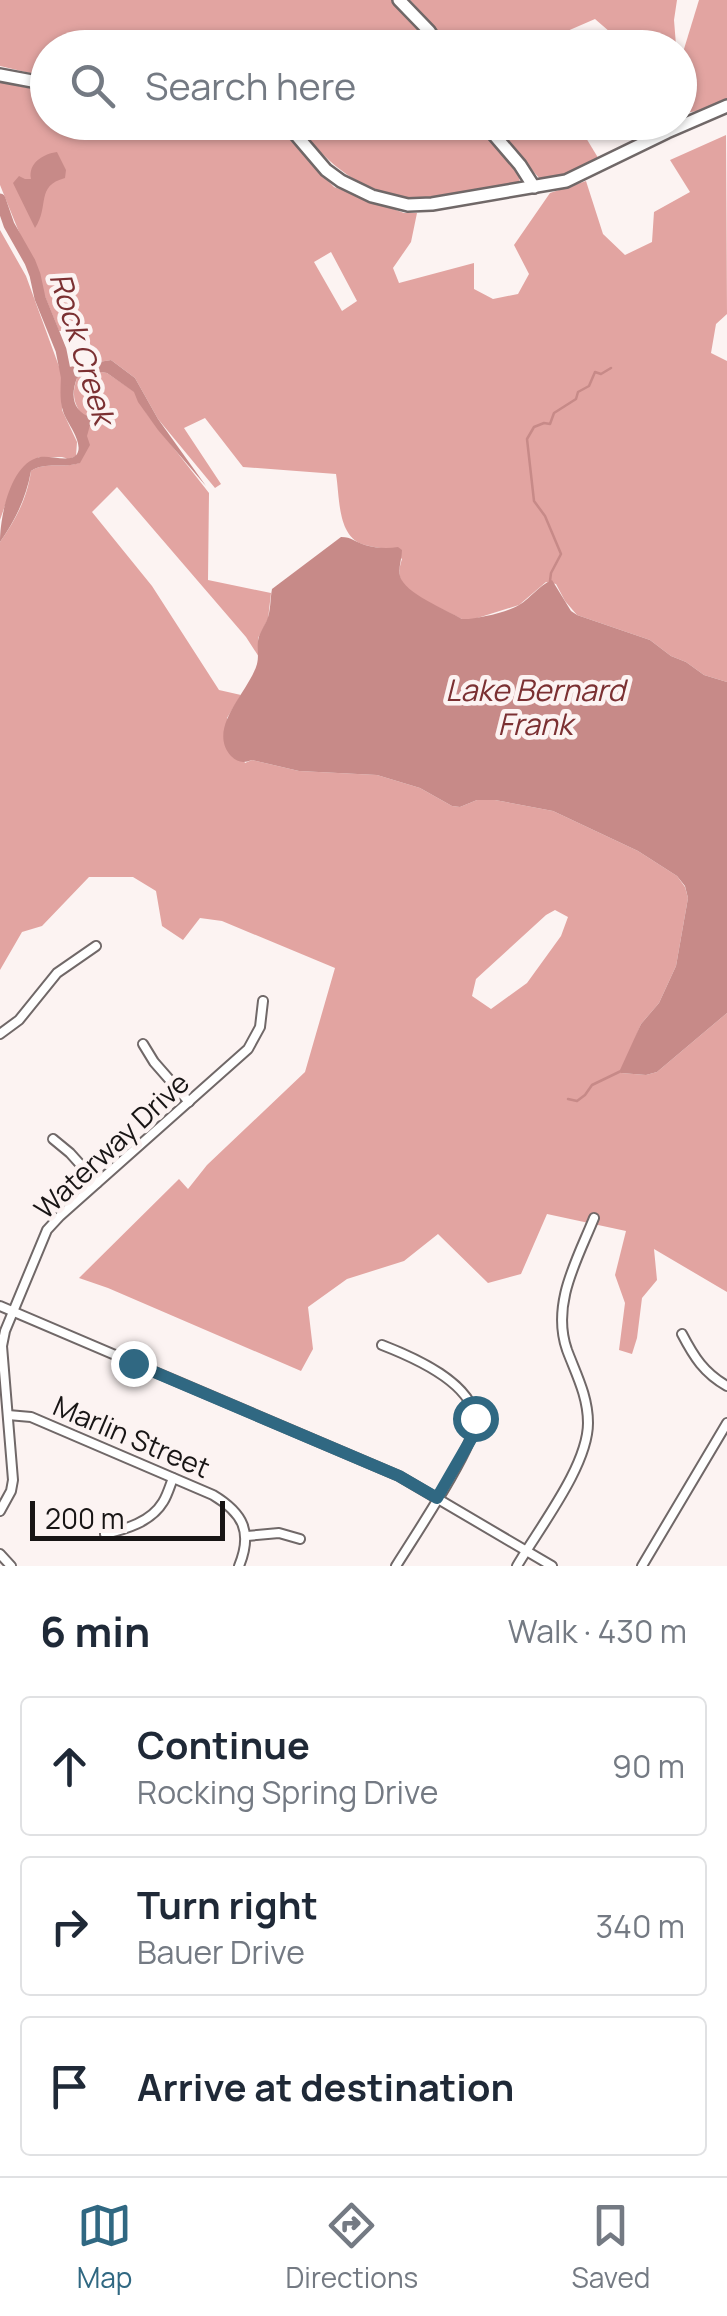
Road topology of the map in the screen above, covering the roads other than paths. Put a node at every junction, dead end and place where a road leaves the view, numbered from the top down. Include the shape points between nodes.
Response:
1 (399, 0) edge
2 (427, 30) edge
3 (0, 75) edge
4 (30, 81) edge
5 (727, 106) edge
6 (697, 119) edge
7 (300, 140) edge
8 (498, 140) edge
9 (651, 140) edge
10 (534, 188) junction
11 (96, 946) dead end
12 (263, 1000) dead end
13 (0, 1034) edge
14 (144, 1044) dead end
15 (189, 1102) junction
16 (53, 1139) dead end
17 (97, 1183) junction
18 (594, 1218) dead end
19 (0, 1306) edge
20 (12, 1310) junction
21 (682, 1334) dead end
22 (382, 1345) dead end
23 (727, 1386) edge
24 (8, 1415) junction
25 (727, 1424) edge
26 (172, 1478) junction
27 (437, 1498) junction
28 (0, 1511) edge
29 (105, 1534) dead end
30 (247, 1536) junction
31 (300, 1539) dead end
32 (526, 1551) junction
33 (0, 1554) edge
34 (11, 1566) edge
35 (239, 1566) edge
36 (396, 1566) edge
37 (517, 1566) edge
38 (552, 1566) edge
39 (642, 1566) edge

1 - 2 street
3 - 4 street
5 - 6 street
7 - 10 street via 342,181 399,204
8 - 10 street
9 - 10 street via 576,177
11 - 13 street via 57,974
12 - 15 street, Waterway Drive via 248,1049
14 - 15 street
15 - 17 street, Waterway Drive
16 - 17 street
17 - 20 street, Waterway Drive via 47,1230
18 - 32 street via 564,1292 561,1323 584,1389 583,1454
19 - 20 street
20 - 24 street, Waterway Drive via 2,1346
20 - 27 street
21 - 23 street via 705,1371
22 - 27 street via 452,1383 470,1402 474,1434
24 - 26 street, Marlin Street via 31,1418
24 - 28 street, Waterway Drive via 13,1480
25 - 39 street
26 - 29 street via 151,1515
26 - 30 street, Marlin Street via 229,1504
27 - 32 street
27 - 36 street
30 - 31 street
30 - 35 street
32 - 37 street
32 - 38 street
33 - 34 street

